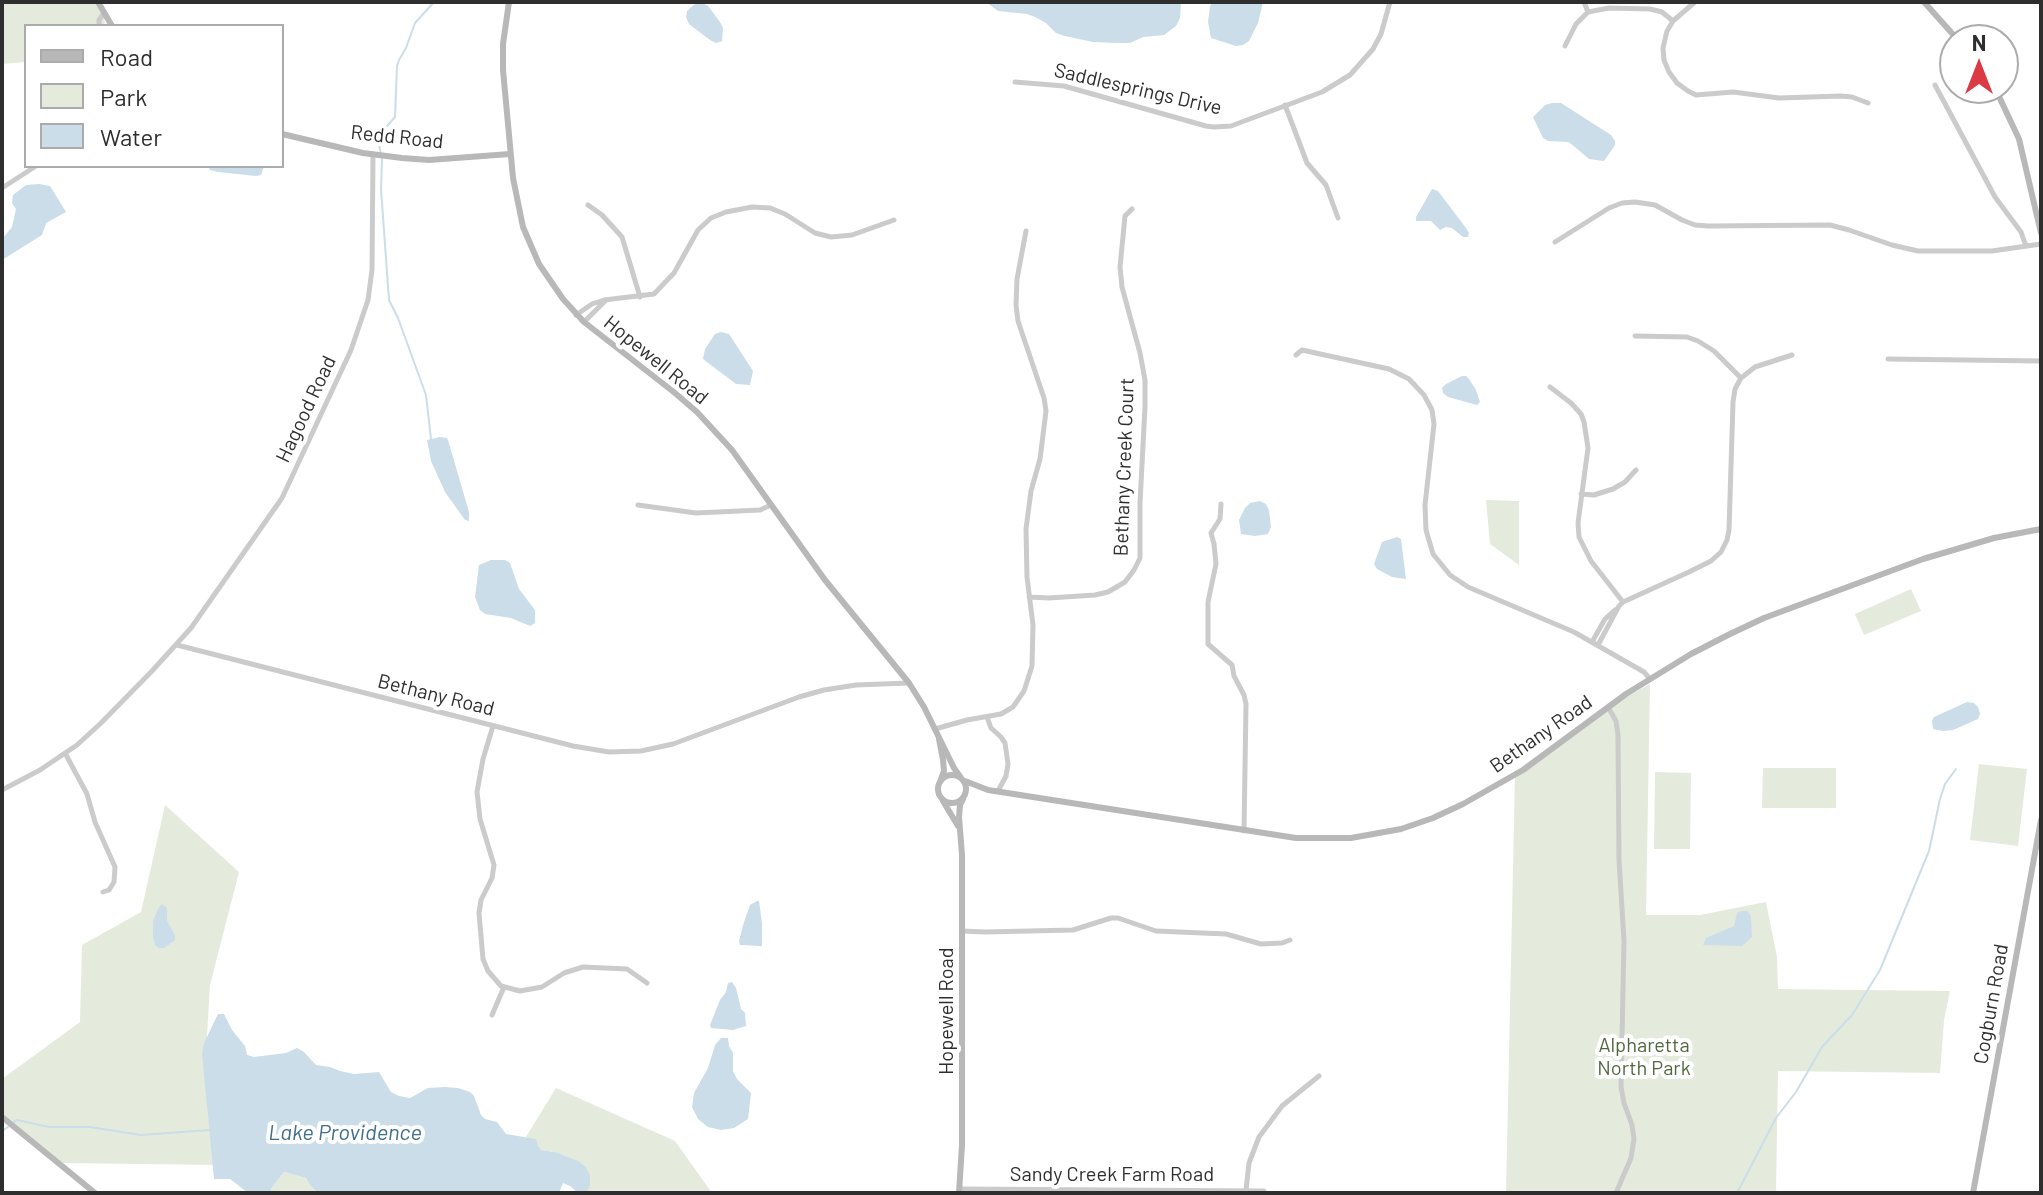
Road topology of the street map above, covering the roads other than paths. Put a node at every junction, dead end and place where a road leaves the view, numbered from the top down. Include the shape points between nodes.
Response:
1 (98, 2) edge
2 (509, 2) edge
3 (1390, 2) edge
4 (1584, 2) edge
5 (1695, 2) edge
6 (1924, 2) edge
7 (1588, 12) junction
8 (104, 13) junction
9 (1673, 21) junction
10 (99, 24) edge
11 (111, 24) edge
12 (1944, 24) edge
13 (1565, 46) dead end
14 (1015, 82) dead end
15 (1935, 85) dead end
16 (1868, 103) dead end
17 (2003, 104) edge
18 (1285, 105) junction
19 (284, 134) edge
20 (373, 154) junction
21 (510, 154) junction
22 (33, 168) edge
23 (2, 188) edge
24 (588, 205) dead end
25 (1132, 209) dead end
26 (1338, 218) dead end
27 (894, 220) dead end
28 (1026, 231) dead end
29 (2041, 233) edge
30 (1555, 242) dead end
31 (2041, 244) edge
32 (2026, 246) junction
33 (640, 297) junction
34 (607, 300) junction
35 (576, 315) junction
36 (584, 322) junction
37 (1635, 336) dead end
38 (1296, 355) dead end
39 (1792, 355) dead end
40 (1888, 359) dead end
41 (2041, 361) edge
42 (1741, 378) junction
43 (1550, 387) dead end
44 (1636, 470) dead end
45 (1581, 494) junction
46 (1221, 504) dead end
47 (638, 505) dead end
48 (771, 505) junction
49 (2041, 531) edge
50 (1029, 597) junction
51 (1621, 604) junction
52 (1595, 644) junction
53 (177, 645) junction
54 (1650, 679) junction
55 (909, 683) junction
56 (1608, 707) junction
57 (987, 717) junction
58 (493, 726) junction
59 (937, 732) junction
60 (65, 753) junction
61 (963, 779) junction
62 (940, 781) junction
63 (2, 790) edge
64 (988, 790) junction
65 (998, 791) junction
66 (963, 798) junction
67 (941, 799) junction
68 (2041, 820) edge
69 (959, 830) junction
70 (1244, 831) junction
71 (103, 892) dead end
72 (962, 931) junction
73 (1290, 940) dead end
74 (647, 983) dead end
75 (504, 987) junction
76 (492, 1015) dead end
77 (1319, 1076) dead end
78 (2, 1117) edge
79 (1246, 1190) junction
80 (960, 1191) edge
81 (1264, 1191) dead end
82 (95, 1193) edge
83 (1616, 1193) edge
84 (1973, 1193) edge

1 - 8 street
2 - 21 street, Hopewell Road via 503,44
3 - 18 street, Saddlesprings Drive via 1381,34 1358,67 1331,88
4 - 7 street
5 - 9 street
6 - 12 street
7 - 9 street via 1650,9
7 - 13 street
8 - 10 street
8 - 11 street
9 - 16 street via 1664,39 1664,60 1677,83 1694,94 1841,96
14 - 18 street, Saddlesprings Drive via 1064,86 1214,127 1231,126
15 - 32 street
17 - 29 street via 2019,139
18 - 26 street via 1307,163 1326,185
19 - 20 street, Redd Road
20 - 21 street, Redd Road via 429,160
20 - 53 street, Hagood Road via 372,270 358,334 282,498
21 - 35 street, Hopewell Road via 529,242
22 - 23 street
24 - 33 street via 622,237
25 - 50 street, Bethany Creek Court via 1125,216 1120,267 1145,380 1140,558 1125,582 1108,592
27 - 33 street via 831,237 770,208 726,212 698,230 658,292
28 - 50 street via 1017,279 1018,321 1046,411 1026,529
30 - 32 street via 1609,208 1635,202 1702,226 1830,225 1918,251
31 - 32 street
33 - 34 street
34 - 35 street
34 - 36 street
35 - 36 street, Hopewell Road
36 - 48 street, Hopewell Road via 697,412
37 - 42 street via 1698,341
38 - 52 street via 1302,350 1389,369 1417,386 1434,416 1425,521 1439,563 1468,587
39 - 42 street via 1755,367
40 - 41 street
42 - 51 street via 1734,392 1724,546 1711,561
43 - 45 street via 1581,414 1586,428
44 - 45 street via 1613,489
45 - 51 street via 1579,537
46 - 70 street via 1211,533 1216,564 1208,602 1208,644 1232,665 1246,704
47 - 48 street via 696,513
48 - 55 street, Hopewell Road
49 - 54 street, Bethany Road via 1952,549 1773,615
50 - 57 street via 1029,679 1013,707
51 - 52 street
52 - 54 street
53 - 58 street, Bethany Road
53 - 60 street
54 - 56 street, Bethany Road
55 - 58 street, Bethany Road via 824,690 641,751 593,750
55 - 59 street, Hopewell Road
56 - 70 street, Bethany Road via 1523,770 1417,824 1334,839
56 - 83 street via 1618,735 1624,941 1621,1087 1634,1139
57 - 59 street
57 - 65 street via 1005,743 1008,764
58 - 75 street via 477,799 493,871 478,920 485,965
59 - 61 street, Hopewell Road
59 - 62 street, Hopewell Road via 944,771
60 - 63 street
60 - 71 street via 115,867 114,882
61 - 62 street via 952,774
61 - 64 street, Bethany Road
61 - 66 street
62 - 67 street
64 - 65 street, Bethany Road
64 - 66 street, Bethany Road
65 - 70 street, Bethany Road
66 - 67 street via 950,803
66 - 69 street, Hopewell Road
67 - 69 street, Hopewell Road
68 - 84 street, Cogburn Road
69 - 72 street, Hopewell Road
72 - 73 street via 1073,930 1111,918 1156,931 1226,934 1261,944
72 - 80 street, Hopewell Road
74 - 75 street via 627,969 591,966 570,970 534,990
75 - 76 street
77 - 79 street via 1282,1106 1259,1137
78 - 82 street
79 - 80 street, Sandy Creek Farm Road
79 - 81 street, Sandy Creek Farm Road

